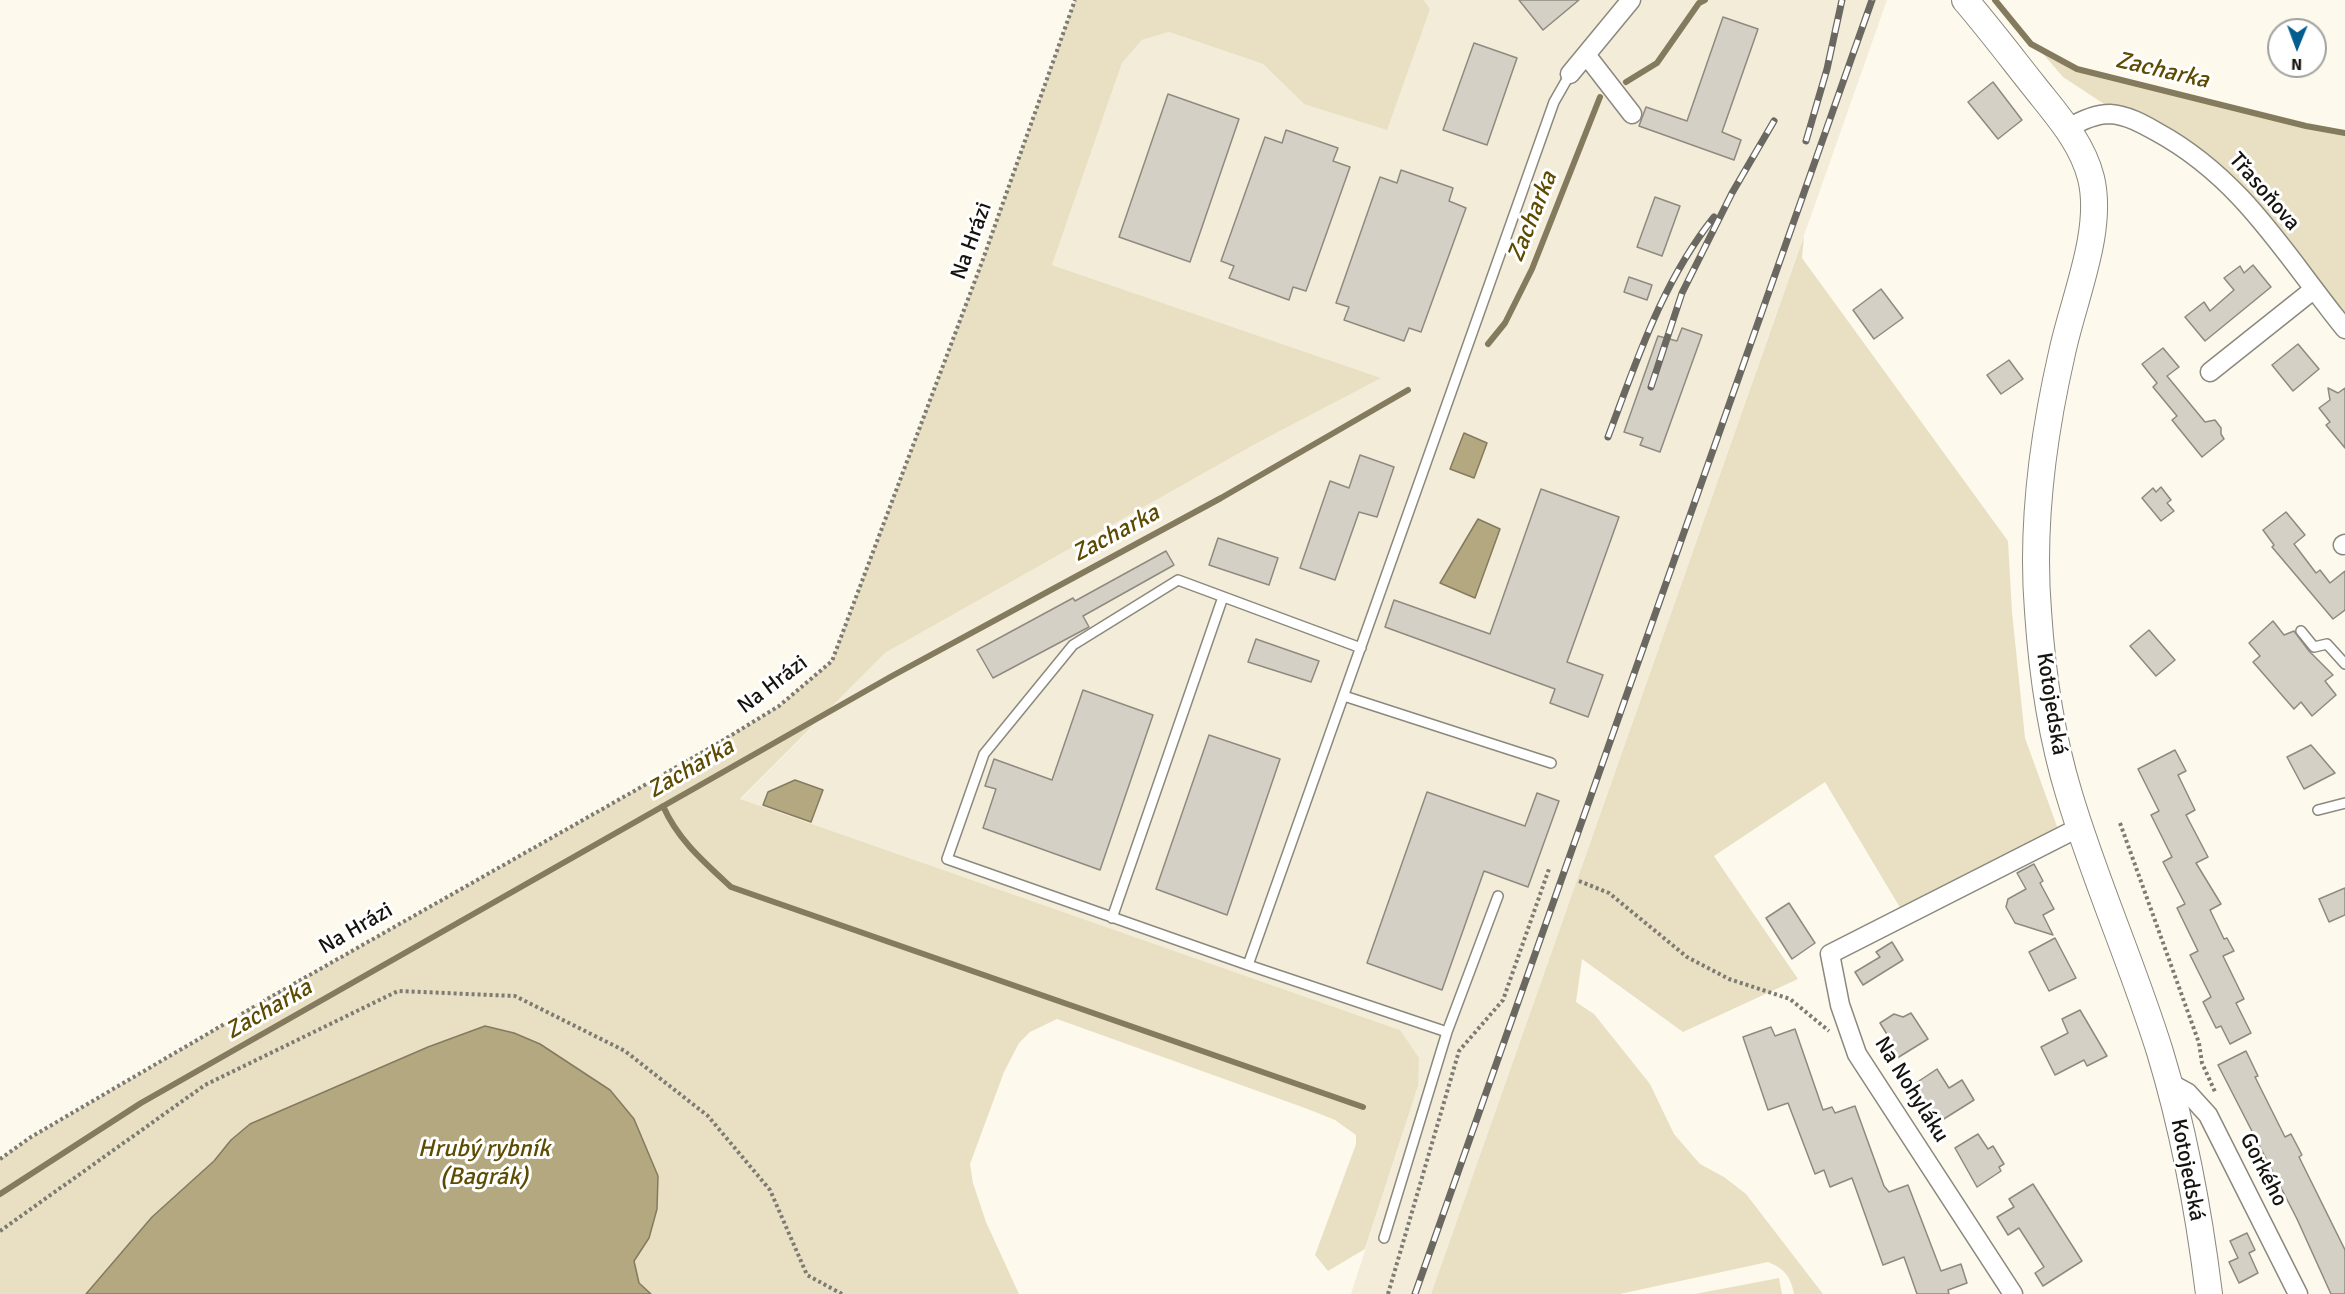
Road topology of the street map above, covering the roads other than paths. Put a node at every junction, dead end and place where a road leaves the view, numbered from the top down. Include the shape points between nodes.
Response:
1 (1631, 0) edge
2 (1965, 0) edge
3 (1587, 56) junction
4 (1570, 74) joint
5 (1632, 114) dead end
6 (2060, 119) junction
7 (2313, 290) junction
8 (2345, 330) edge
9 (2210, 372) dead end
10 (1223, 597) junction
11 (2301, 632) dead end
12 (1361, 648) junction
13 (2345, 664) edge
14 (1344, 696) junction
15 (1551, 763) dead end
16 (2345, 803) edge
17 (2318, 810) dead end
18 (2080, 827) junction
19 (1498, 896) dead end
20 (1112, 918) junction
21 (1248, 965) junction
22 (1447, 1032) junction
23 (2168, 1082) junction
24 (1384, 1238) dead end
25 (2013, 1294) edge
26 (2209, 1294) edge
27 (2298, 1294) edge

1 - 3 street
2 - 6 main road, Kotojedská
3 - 4 street
3 - 5 street
4 - 12 lane via 1554,102
6 - 7 street, Třasoňova via 2120,116 2185,148 2238,192
6 - 18 main road, Kotojedská via 2085,160 2094,212 2047,435 2038,511 2036,579 2053,723 2062,771
7 - 8 street, Třasoňova
7 - 9 street
10 - 12 lane
10 - 20 lane
10 - 20 lane via 1178,580 1073,645 984,754 947,860
11 - 13 lane via 2314,647 2327,644
12 - 14 lane
14 - 15 lane
14 - 21 lane
16 - 17 lane
18 - 23 main road, Kotojedská
18 - 25 street, Na Nohyláku via 1830,954 1840,1005 1857,1054
19 - 22 lane
20 - 21 lane
21 - 22 lane
22 - 24 lane
23 - 26 main road, Kotojedská via 2188,1169
23 - 27 street, Gorkého via 2196,1100 2208,1115

